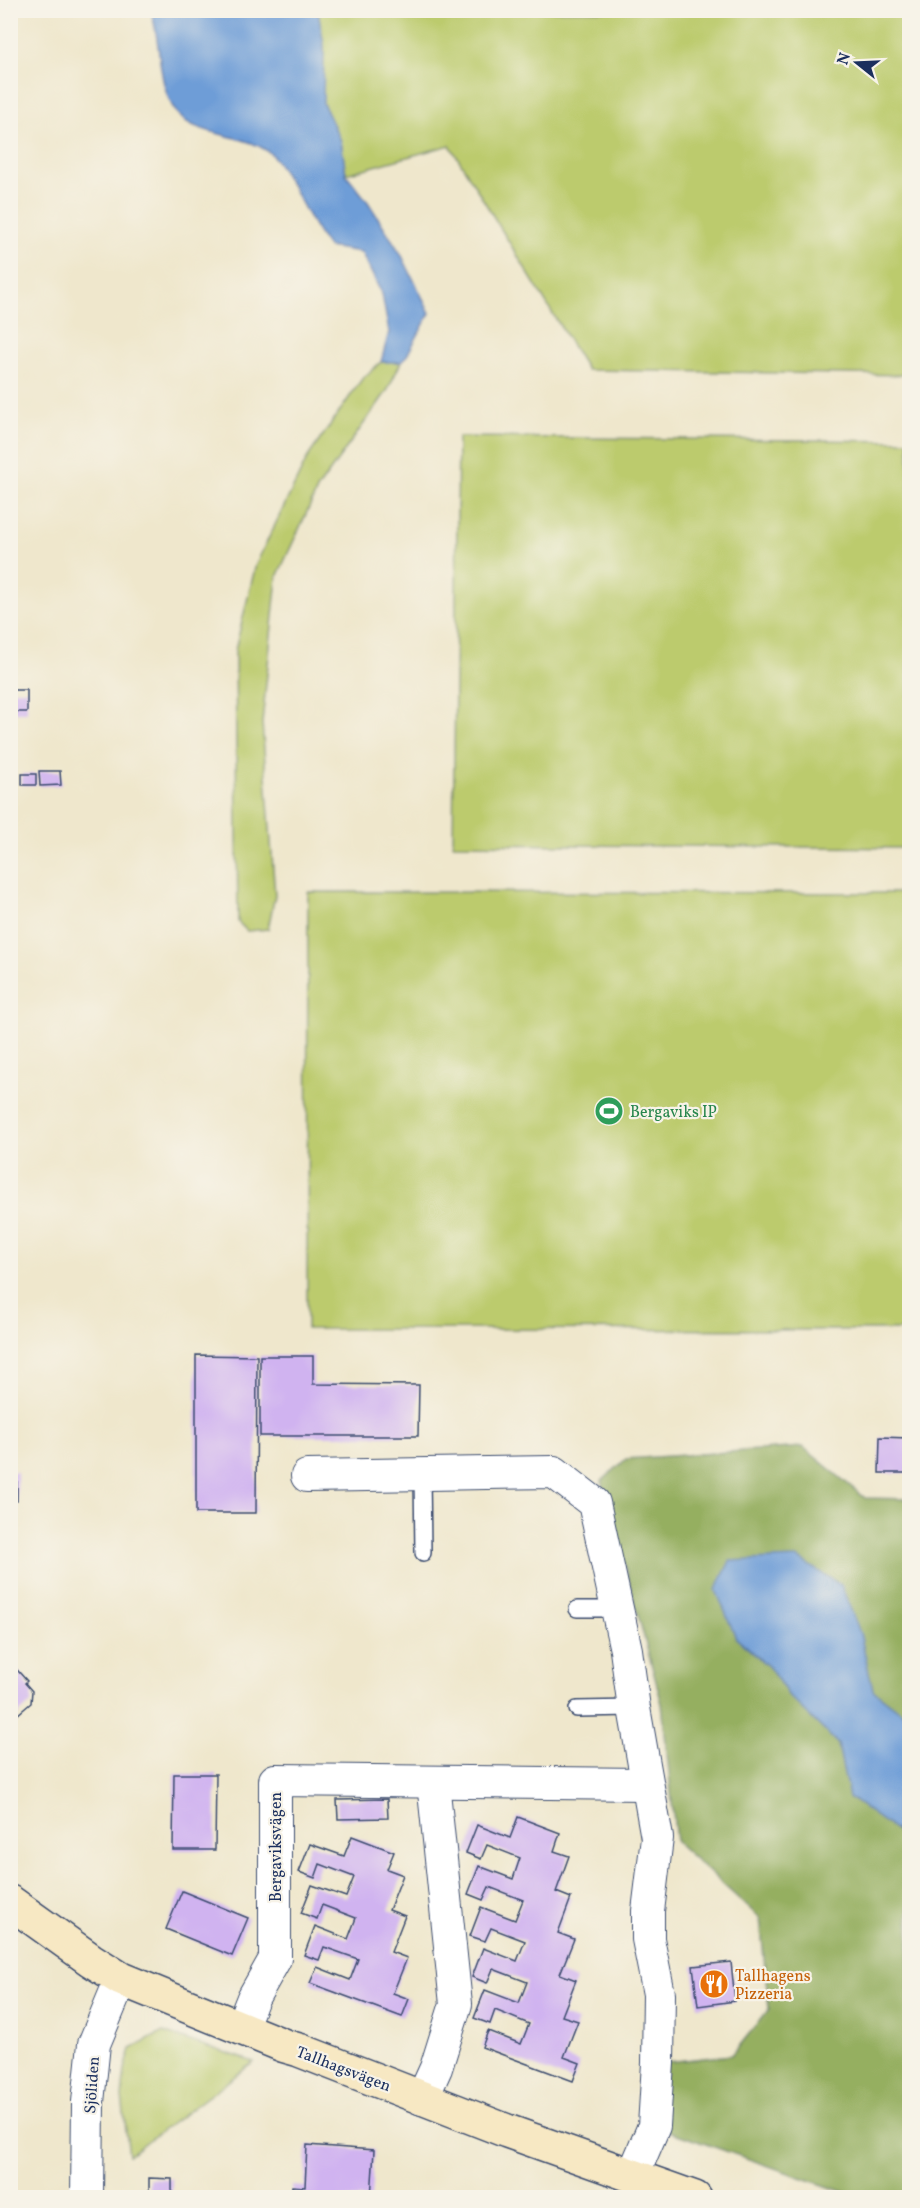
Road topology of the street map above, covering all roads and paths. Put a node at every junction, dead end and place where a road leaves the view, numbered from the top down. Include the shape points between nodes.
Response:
1 (422, 1474) junction
2 (307, 1476) dead end
3 (423, 1553) dead end
4 (577, 1609) dead end
5 (618, 1609) junction
6 (634, 1708) junction
7 (577, 1709) dead end
8 (433, 1782) junction
9 (646, 1784) junction
10 (10, 1902) edge
11 (121, 1979) junction
12 (241, 2028) junction
13 (422, 2099) junction
14 (633, 2175) junction
15 (87, 2198) edge
16 (695, 2198) edge

1 - 2 street
1 - 3 lane
1 - 5 street via 554,1472 594,1503
4 - 5 lane
5 - 6 street
6 - 7 lane
6 - 9 street
8 - 9 street, Bergaviksvägen
8 - 12 street, Bergaviksvägen via 275,1780 275,1959
8 - 13 street via 456,2004
9 - 14 street via 657,1838 648,1939 659,1994 658,2063 654,2126
10 - 11 main road, Tallhagsvägen
11 - 12 main road, Tallhagsvägen
11 - 15 street, Sjöliden via 94,2044 88,2102
12 - 13 main road, Tallhagsvägen
13 - 14 main road, Tallhagsvägen
14 - 16 main road, Tallhagsvägen

